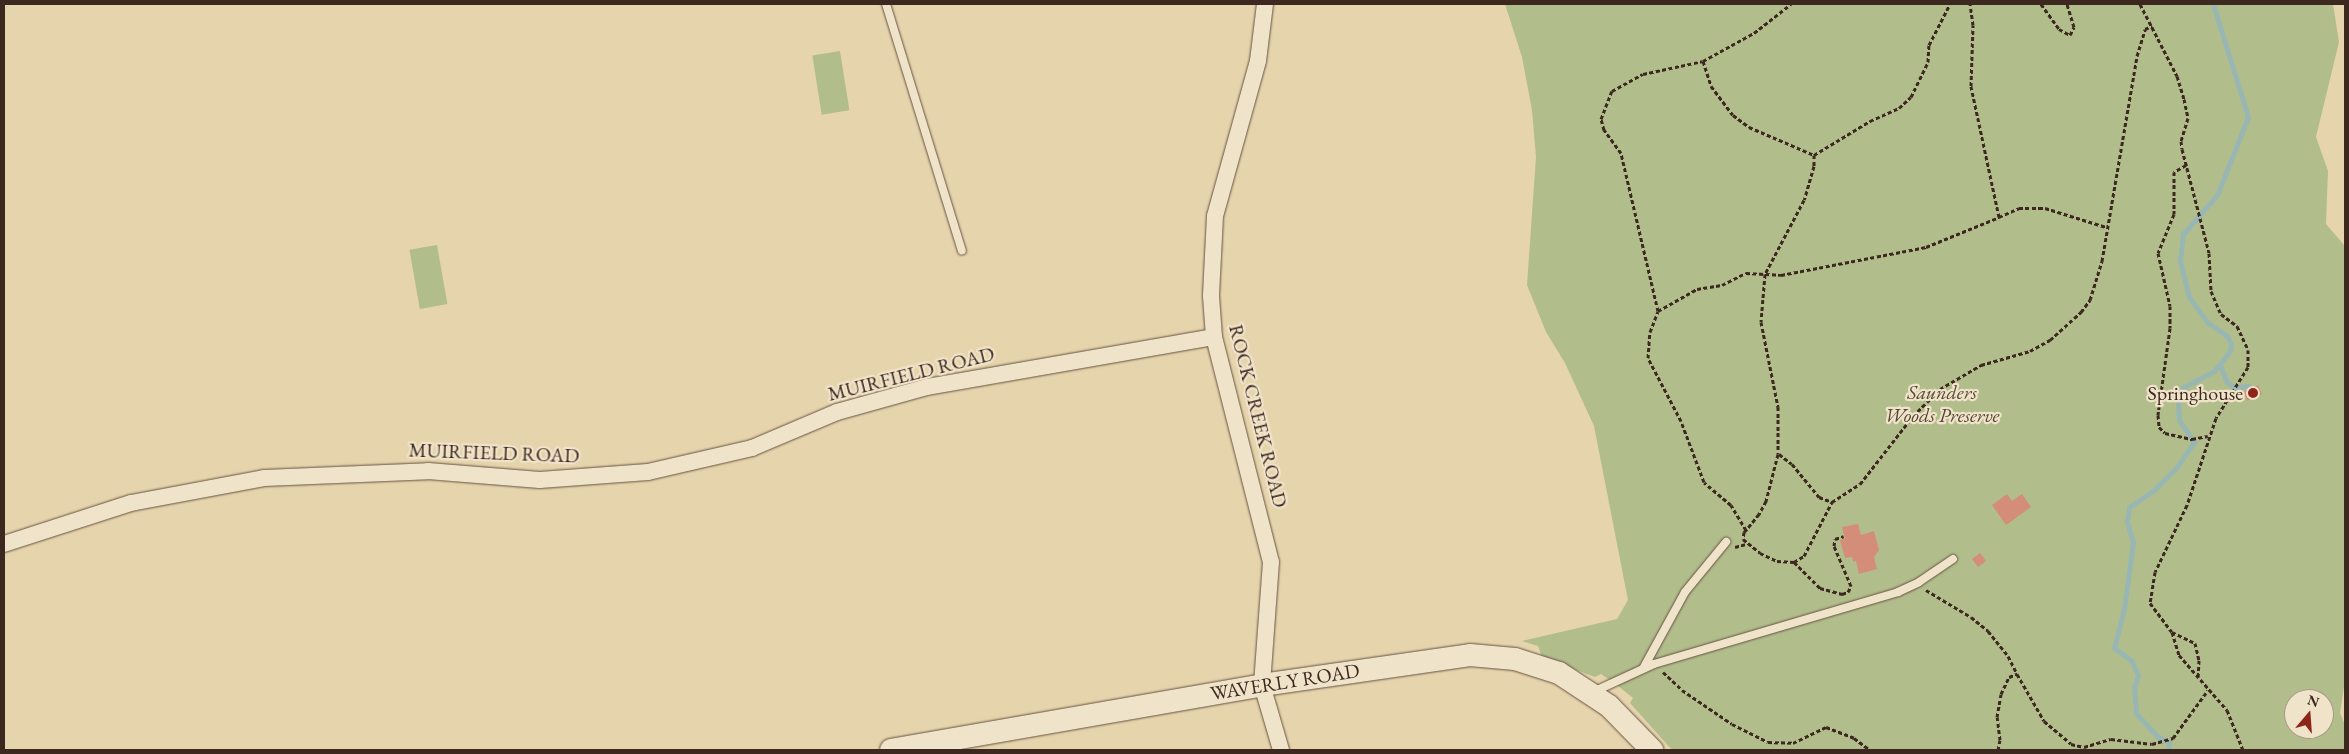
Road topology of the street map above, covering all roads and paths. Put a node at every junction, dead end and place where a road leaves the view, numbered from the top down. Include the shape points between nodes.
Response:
1 (886, 4) edge
2 (1265, 4) edge
3 (1791, 4) edge
4 (1950, 4) edge
5 (1970, 4) edge
6 (2041, 4) edge
7 (2067, 4) edge
8 (2140, 4) edge
9 (2152, 26) junction
10 (1704, 62) junction
11 (1814, 155) junction
12 (2186, 165) junction
13 (1999, 216) junction
14 (2106, 227) junction
15 (962, 251) dead end
16 (1765, 274) junction
17 (1658, 312) junction
18 (1214, 337) junction
19 (2208, 436) junction
20 (1778, 454) junction
21 (1832, 502) junction
22 (1746, 530) junction
23 (1844, 536) dead end
24 (1726, 542) dead end
25 (4, 544) edge
26 (1953, 559) dead end
27 (1794, 562) junction
28 (1919, 582) junction
29 (2172, 632) junction
30 (1654, 664) junction
31 (1644, 667) junction
32 (2017, 674) junction
33 (2198, 678) junction
34 (1262, 684) junction
35 (2208, 690) junction
36 (1592, 693) junction
37 (891, 750) edge
38 (1281, 750) edge
39 (1652, 750) edge
40 (1870, 750) edge
41 (1998, 750) edge
42 (2243, 750) edge

1 - 15 lane
2 - 18 street, ROCK CREEK ROAD via 1258,61 1215,216 1211,296
3 - 10 path via 1754,33
4 - 11 path via 1929,45 1928,62 1911,96 1899,108 1870,121
5 - 13 path via 1974,25 1971,86
6 - 7 path via 2059,29 2070,35 2074,27
8 - 9 path
9 - 12 path via 2178,76 2184,99 2188,118 2181,140
9 - 14 path via 2145,29 2137,56 2119,170
10 - 11 path via 1711,86 1733,115 1762,133
10 - 17 path via 1668,66 1623,84 1612,91 1601,118 1604,130 1621,153
11 - 16 path via 1804,200
12 - 19 path via 2209,253 2210,291 2221,314 2237,326 2248,350 2248,367 2225,400
12 - 19 path via 2174,172 2174,214 2158,253 2170,306 2170,328 2158,415 2159,427 2165,433 2192,439
13 - 14 path via 2019,208 2045,208
13 - 16 path via 1926,247 1781,275
14 - 21 path via 2102,261 2090,300 2069,326 2030,350 1980,365 1940,389 1913,416 1860,484
16 - 17 path via 1746,274 1722,285 1697,289
16 - 20 path via 1761,322 1778,407
17 - 22 path via 1647,345 1651,366 1682,420 1704,482 1738,513
18 - 25 street, MUIRFIELD ROAD via 928,387 837,412 752,448 648,472 540,480 428,471 264,478 131,503
18 - 34 street, ROCK CREEK ROAD via 1271,562
19 - 29 path via 2187,505 2151,588 2150,603
20 - 21 path via 1792,464 1819,497
20 - 22 path via 1766,501
21 - 27 path via 1804,556
22 - 27 path via 1743,539 1760,553 1777,561
23 - 27 path via 1835,539 1834,546 1851,586 1848,592 1842,594 1820,588
24 - 31 lane via 1685,592
26 - 28 lane
28 - 30 lane via 1898,592
28 - 32 path via 1931,596 1971,617 1988,631 2008,656
29 - 33 path via 2175,648
29 - 33 path via 2195,643 2200,660
30 - 31 lane
30 - 40 path via 1682,690 1732,724 1768,742 1792,743 1826,727 1854,738
31 - 36 lane
32 - 35 path via 2044,721 2071,744 2084,747 2120,739 2160,743 2174,738
32 - 41 path via 2006,681 2002,694 1997,717
33 - 35 path
34 - 36 street, WAVERLY ROAD via 1447,657 1492,655 1559,673
34 - 37 street, WAVERLY ROAD
34 - 38 street, ROCK CREEK ROAD
35 - 42 path via 2227,710
36 - 39 street, WAVERLY ROAD

